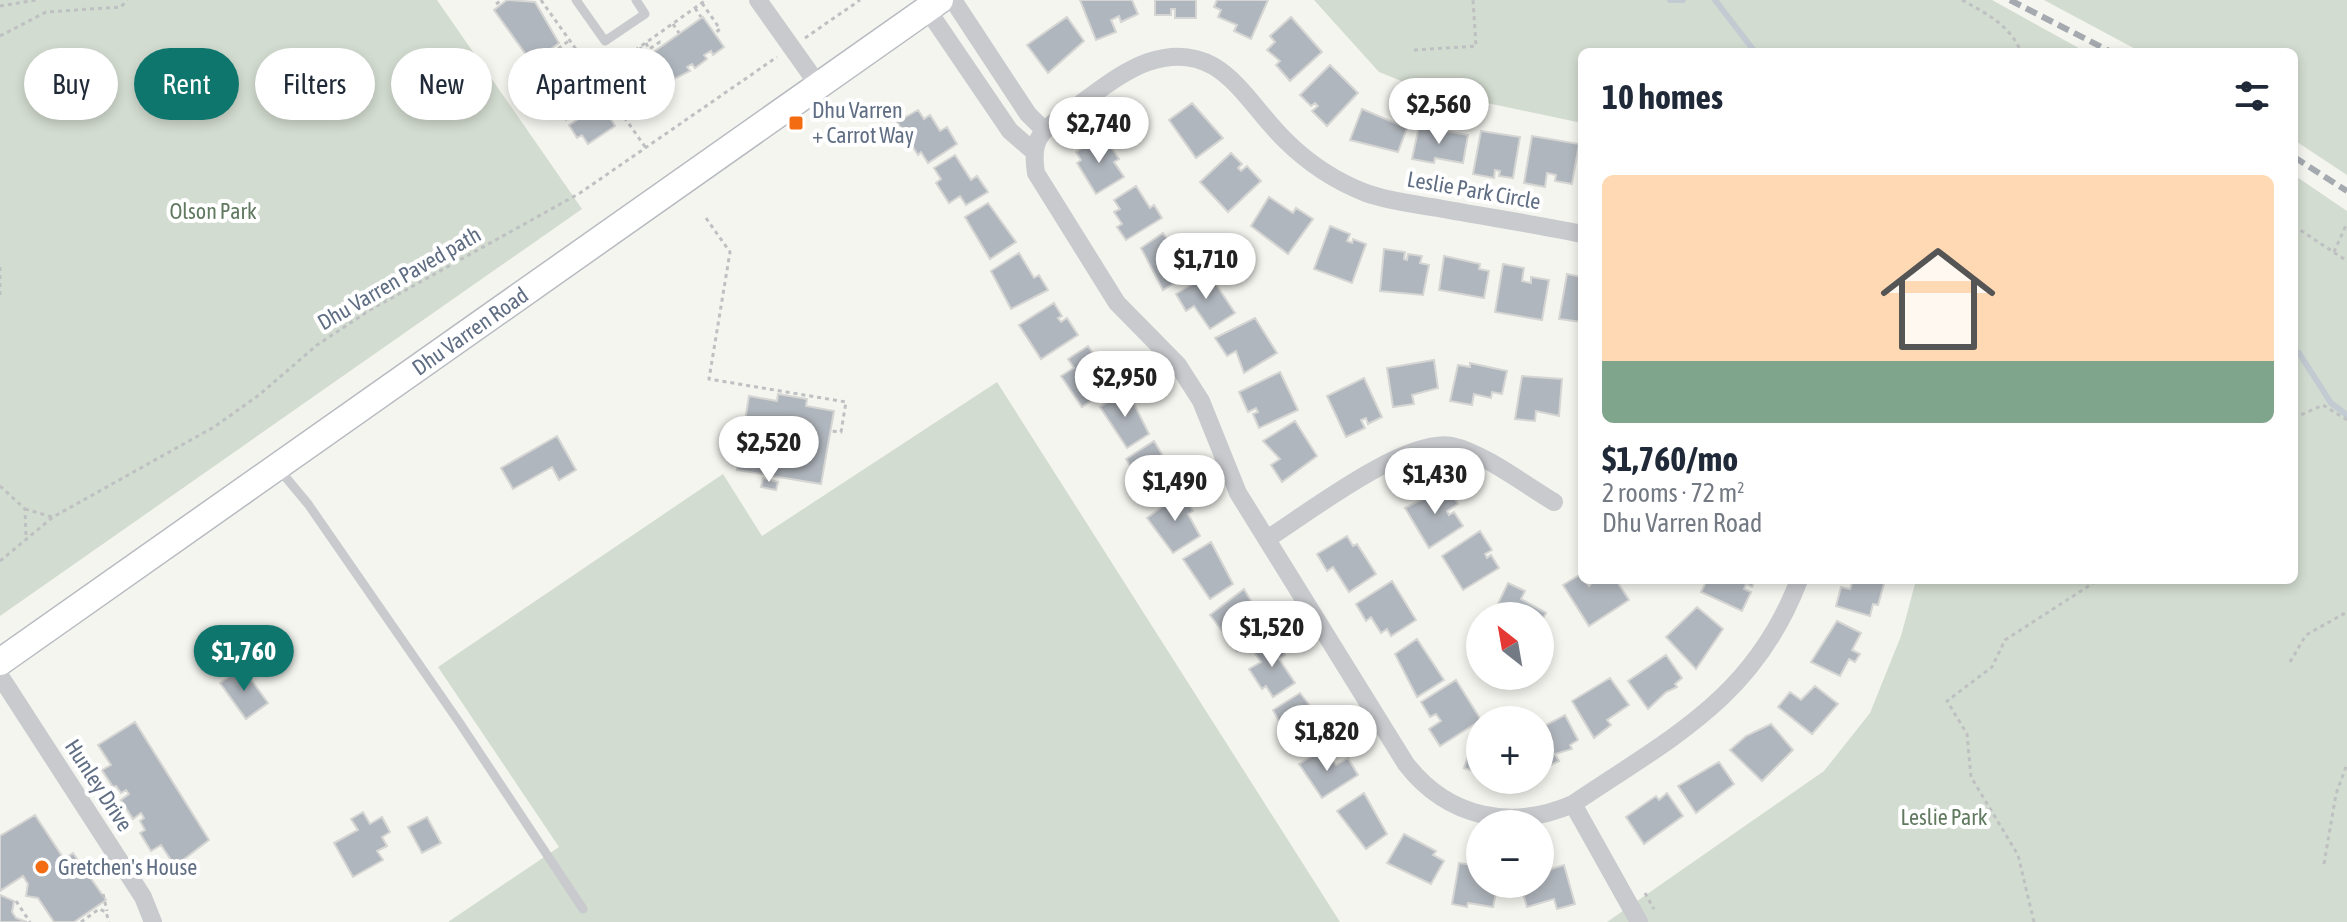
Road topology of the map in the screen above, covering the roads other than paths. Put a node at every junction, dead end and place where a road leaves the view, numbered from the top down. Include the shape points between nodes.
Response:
1 (576, 0) edge
2 (636, 0) edge
3 (758, 0) edge
4 (953, 0) edge
5 (934, 5) edge
6 (1006, 80) junction
7 (819, 86) junction
8 (985, 94) junction
9 (1044, 130) junction
10 (1032, 150) junction
11 (1578, 233) edge
12 (277, 467) junction
13 (1554, 502) dead end
14 (1267, 539) junction
15 (1797, 584) edge
16 (0, 662) edge
17 (0, 676) edge
18 (1573, 804) junction
19 (583, 909) dead end
20 (153, 922) edge
21 (1639, 922) edge

1 - 2 lane via 605,41 645,14
3 - 7 street
4 - 6 street
5 - 7 main road, Dhu Varren Road
5 - 8 street
6 - 8 street
6 - 9 street
7 - 12 main road, Dhu Varren Road
8 - 10 street via 1010,131
9 - 10 street, Leslie Park Circle
9 - 11 street, Leslie Park Circle via 1132,69 1186,58 1231,77 1300,154 1359,190
10 - 14 street via 1036,173 1117,303 1178,365 1201,401 1238,493
12 - 16 main road, Dhu Varren Road
12 - 19 lane via 459,722
13 - 14 street via 1455,446 1429,446 1402,454
14 - 18 street via 1406,764 1425,786 1461,809 1494,818 1535,816
15 - 18 street via 1768,643 1738,685
17 - 20 street, Hunley Drive via 143,897
18 - 21 street

